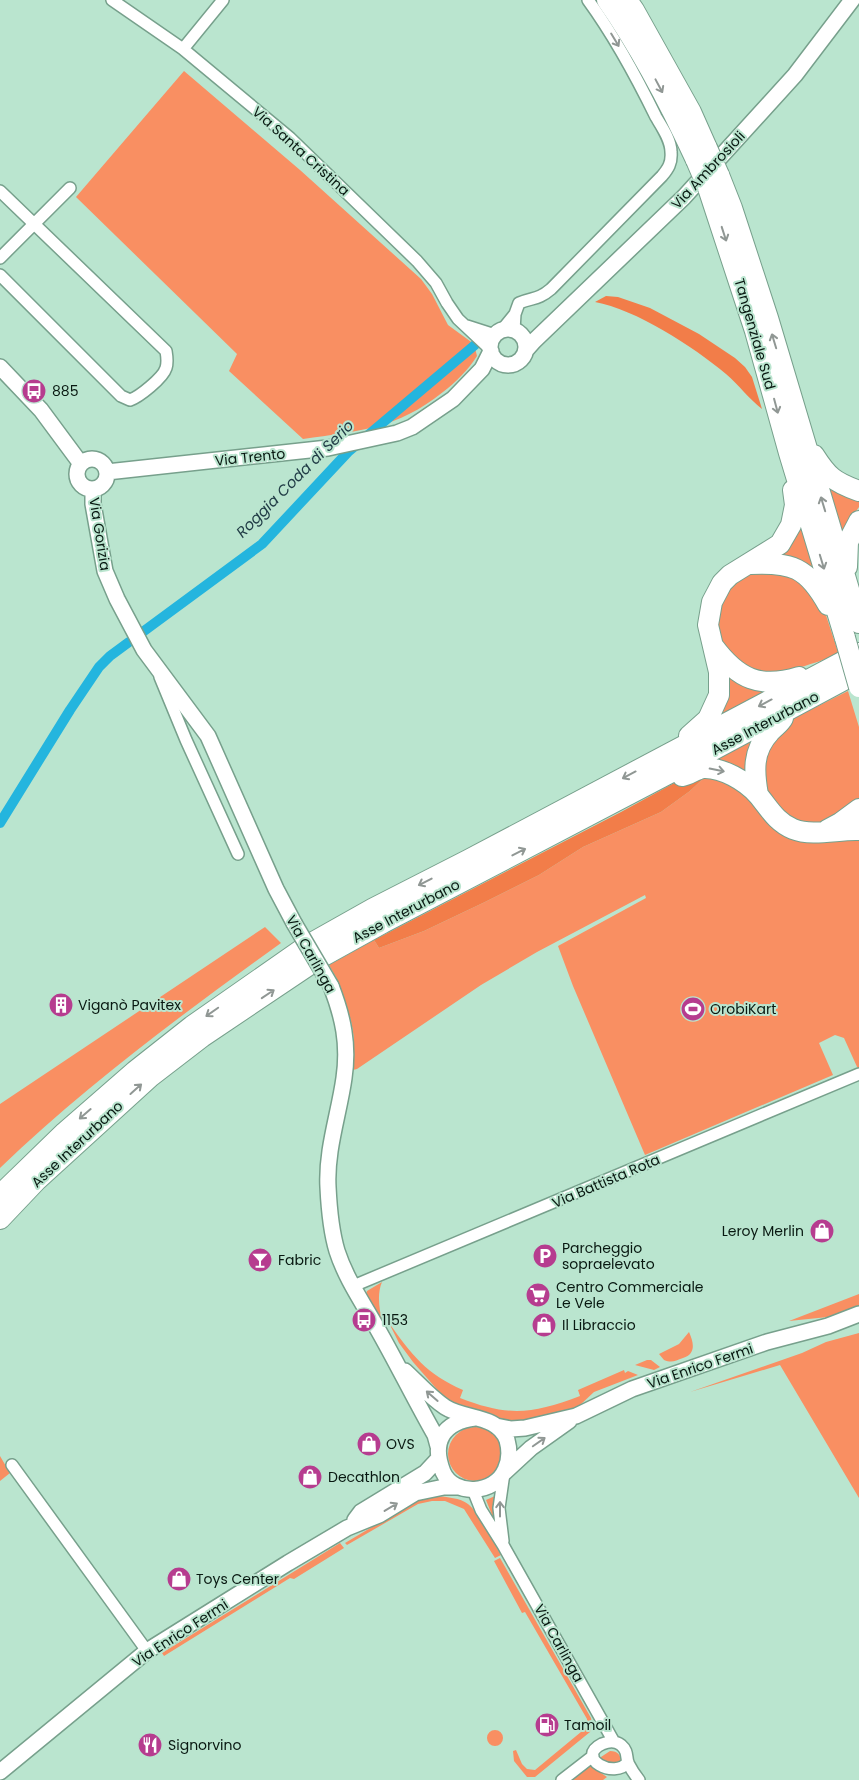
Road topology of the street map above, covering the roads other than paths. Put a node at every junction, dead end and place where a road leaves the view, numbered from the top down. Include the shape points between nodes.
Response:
1 (112, 0) edge
2 (223, 0) edge
3 (588, 0) edge
4 (607, 0) edge
5 (627, 0) edge
6 (852, 0) edge
7 (183, 49) junction
8 (701, 154) junction
9 (714, 182) junction
10 (70, 188) dead end
11 (0, 191) edge
12 (33, 224) junction
13 (0, 258) edge
14 (0, 275) edge
15 (549, 326) junction
16 (502, 338) junction
17 (526, 350) junction
18 (503, 364) junction
19 (0, 367) edge
20 (466, 386) junction
21 (804, 438) junction
22 (789, 453) junction
23 (81, 464) junction
24 (107, 472) junction
25 (93, 489) junction
26 (859, 491) edge
27 (859, 521) edge
28 (750, 564) junction
29 (848, 584) junction
30 (859, 622) edge
31 (134, 632) joint
32 (845, 638) junction
33 (712, 643) junction
34 (859, 653) edge
35 (839, 663) junction
36 (157, 668) junction
37 (859, 672) edge
38 (859, 687) edge
39 (788, 710) junction
40 (672, 752) junction
41 (670, 773) junction
42 (758, 795) junction
43 (859, 809) edge
44 (859, 830) edge
45 (824, 831) junction
46 (238, 854) dead end
47 (859, 1074) edge
48 (0, 1195) edge
49 (0, 1219) edge
50 (351, 1284) junction
51 (859, 1314) edge
52 (859, 1324) edge
53 (828, 1326) junction
54 (393, 1359) junction
55 (576, 1416) junction
56 (425, 1418) junction
57 (475, 1418) junction
58 (496, 1426) junction
59 (438, 1453) junction
60 (12, 1465) dead end
61 (504, 1473) junction
62 (410, 1482) junction
63 (466, 1488) junction
64 (347, 1528) junction
65 (503, 1545) junction
66 (147, 1651) junction
67 (614, 1742) junction
68 (593, 1756) junction
69 (628, 1762) junction
70 (0, 1772) edge
71 (605, 1778) edge
72 (562, 1780) edge
73 (639, 1780) edge

1 - 7 street, Via Santa Cristina
2 - 7 street
3 -> 16 street via 629,63 670,144 669,168 551,289 535,300 519,303
4 -> 8 highway, Tangenziale Sud
5 - 8 highway, Tangenziale Sud via 691,112
6 - 15 street, Via Ambrosioli via 795,75 684,197
7 - 16 street, Via Santa Cristina via 290,138 410,254 436,283 452,312 466,326
8 - 9 highway, Tangenziale Sud, bridge
21 -> 9 highway, Tangenziale Sud via 732,208
9 -> 22 highway, Tangenziale Sud
10 - 12 street
11 - 12 street
12 - 13 street
12 - 14 street via 166,351 166,370 139,397 130,400 121,396
15 - 16 street
15 - 17 street, Via Ambrosioli
16 - 17 street via 525,340
16 - 18 street via 495,360
16 - 20 street, Via Trento via 482,369
17 - 18 street via 518,362
18 - 20 street, Via Trento
19 - 23 street, Via Gorizia via 41,410
20 - 24 street, Via Trento via 412,427 369,440 328,448
21 - 26 highway via 824,472
29 -> 21 highway, Tangenziale Sud
22 - 28 highway via 795,505 791,525 780,544
22 -> 32 highway, Tangenziale Sud
23 - 24 street via 97,460 102,462
23 - 25 street, Via Gorizia via 79,480
24 - 25 street, Via Gorizia via 105,482
25 - 31 street, Via Gorizia via 105,571
27 - 29 highway via 848,542
28 - 32 highway via 788,565 801,571 827,602
28 - 33 highway via 730,575 712,602 708,626
29 - 30 highway, Tangenziale Sud
31 - 36 street, Via Carlinga
32 - 38 highway, Tangenziale Sud, bridge
33 - 35 highway via 725,660 755,681 785,682
33 - 40 highway via 720,672 719,695 708,719
34 - 35 highway, Asse Interurbano
35 -> 40 highway, Asse Interurbano
36 - 46 street
36 - 50 street, Via Carlinga, bridge via 208,736 265,866 331,986 344,1023 344,1078 329,1160 328,1186 336,1249
37 - 39 highway, Asse Interurbano
39 - 41 highway, Asse Interurbano
39 - 42 highway via 758,749 755,770
40 -> 48 highway, Asse Interurbano via 372,909 308,946 192,1026 135,1071
41 -> 42 highway via 683,776 702,768 714,769 737,778
49 -> 41 highway, Asse Interurbano via 37,1180 150,1077 202,1037 318,959
42 - 45 highway via 785,825 804,832
43 - 45 highway
44 - 45 highway
47 - 50 street, Via Battista Rota via 588,1189 358,1284
50 - 54 street, Via Carlinga
51 - 53 street, Via Enrico Fermi
52 - 53 street, Via Enrico Fermi
53 - 55 street, Via Enrico Fermi via 767,1342 632,1389
54 - 56 street, Via Carlinga
57 -> 54 street, Via Carlinga via 446,1408
55 - 58 street, Via Enrico Fermi via 526,1428
61 -> 55 street, Via Enrico Fermi via 531,1448
56 - 59 street, Via Carlinga via 435,1435
56 - 62 street, Via Carlinga via 430,1441 427,1454
57 - 58 street, Via Carlinga
57 - 59 street via 451,1425 443,1435
58 - 61 street, Via Carlinga via 505,1436 509,1448 509,1461
59 - 62 street, Via Enrico Fermi via 425,1473
59 - 63 street, Via Carlinga via 445,1476
60 - 66 street
61 - 63 street via 485,1488
65 -> 61 street, Via Carlinga via 500,1508
62 - 64 street, Via Enrico Fermi via 361,1512
64 -> 63 street, Via Enrico Fermi via 379,1515 415,1493 444,1487
63 - 65 street, Via Carlinga
64 - 66 street, Via Enrico Fermi
65 - 67 street, Via Carlinga
66 - 70 street, Via Enrico Fermi
67 - 68 street via 598,1746
67 - 69 street, Via Carlinga via 623,1747
68 - 71 street via 594,1767
68 - 72 street
69 - 71 street via 623,1772
69 - 73 street, Via Carlinga

